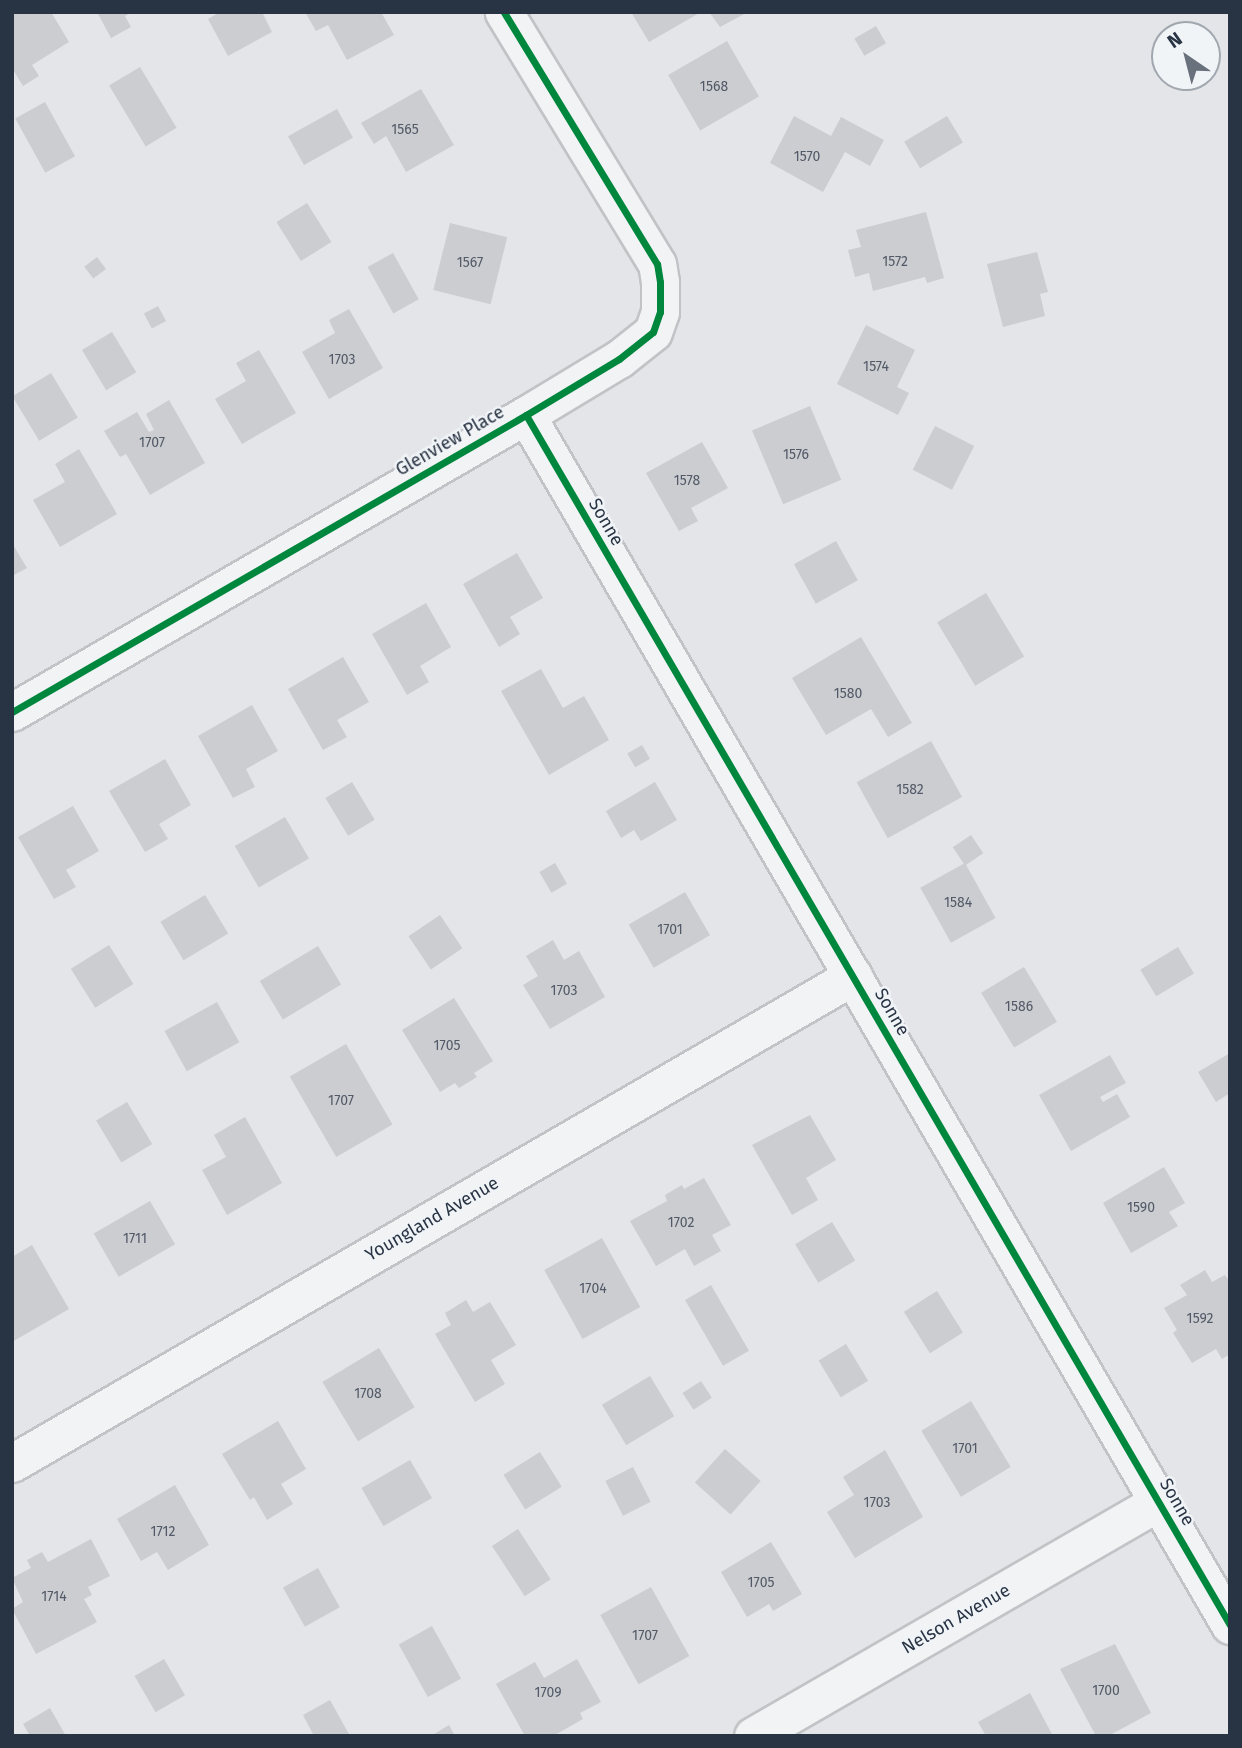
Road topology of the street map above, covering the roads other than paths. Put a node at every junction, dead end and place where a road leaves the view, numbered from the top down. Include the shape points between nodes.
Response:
1 (504, 12) edge
2 (526, 415) junction
3 (12, 712) edge
4 (853, 976) junction
5 (12, 1463) edge
6 (1159, 1502) junction
7 (1230, 1625) edge
8 (754, 1736) edge

1 - 2 street, Glenview Place via 657,264 660,282 660,312 653,332 619,359
2 - 3 street, Glenview Place
2 - 4 street, Sonne
4 - 5 street, Youngland Avenue
4 - 6 street, Sonne
6 - 7 street, Sonne
6 - 8 street, Nelson Avenue

